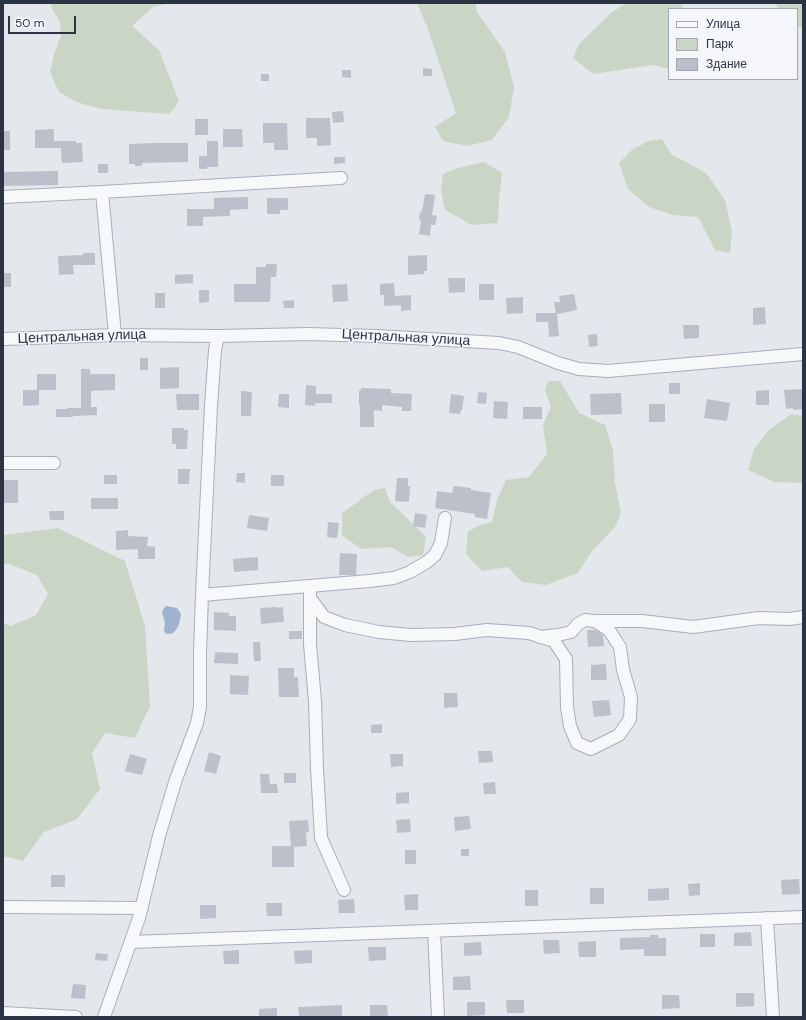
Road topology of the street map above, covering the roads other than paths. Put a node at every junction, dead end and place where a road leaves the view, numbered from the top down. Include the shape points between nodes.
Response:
1 (341, 178) dead end
2 (102, 192) junction
3 (3, 197) edge
4 (115, 335) junction
5 (218, 336) junction
6 (3, 339) edge
7 (803, 354) edge
8 (54, 463) dead end
9 (3, 464) edge
10 (445, 518) dead end
11 (310, 586) junction
12 (202, 595) junction
13 (310, 598) junction
14 (803, 617) edge
15 (595, 621) junction
16 (540, 637) junction
17 (344, 890) dead end
18 (3, 907) edge
19 (142, 908) junction
20 (803, 917) edge
21 (766, 918) junction
22 (434, 931) junction
23 (131, 942) junction
24 (3, 1013) edge
25 (76, 1017) edge
26 (104, 1017) edge
27 (438, 1017) edge
28 (773, 1017) edge

1 - 2 street
2 - 3 street
2 - 4 street
4 - 5 street, Центральная улица
4 - 6 street, Центральная улица
5 - 7 street, Центральная улица via 308,334 499,343 518,347 579,369 608,371
5 - 12 street via 211,406
8 - 9 street
10 - 11 street via 441,543 435,555 410,572 394,578
11 - 12 street
11 - 13 street
12 - 19 street via 200,706 197,723 159,836
13 - 16 street via 324,617 345,625 379,632 411,635 487,630 529,633
13 - 17 street via 310,644 321,838
14 - 15 street via 759,618 693,627 642,621
15 - 16 street via 585,620 571,632
15 - 16 street via 609,630 620,647 623,670 631,697 630,719 619,735 591,749 577,743 570,726 566,659 554,641
18 - 19 street
19 - 23 street
20 - 21 street
21 - 22 street
21 - 28 street
22 - 23 street
22 - 27 street
23 - 26 street
24 - 25 street

